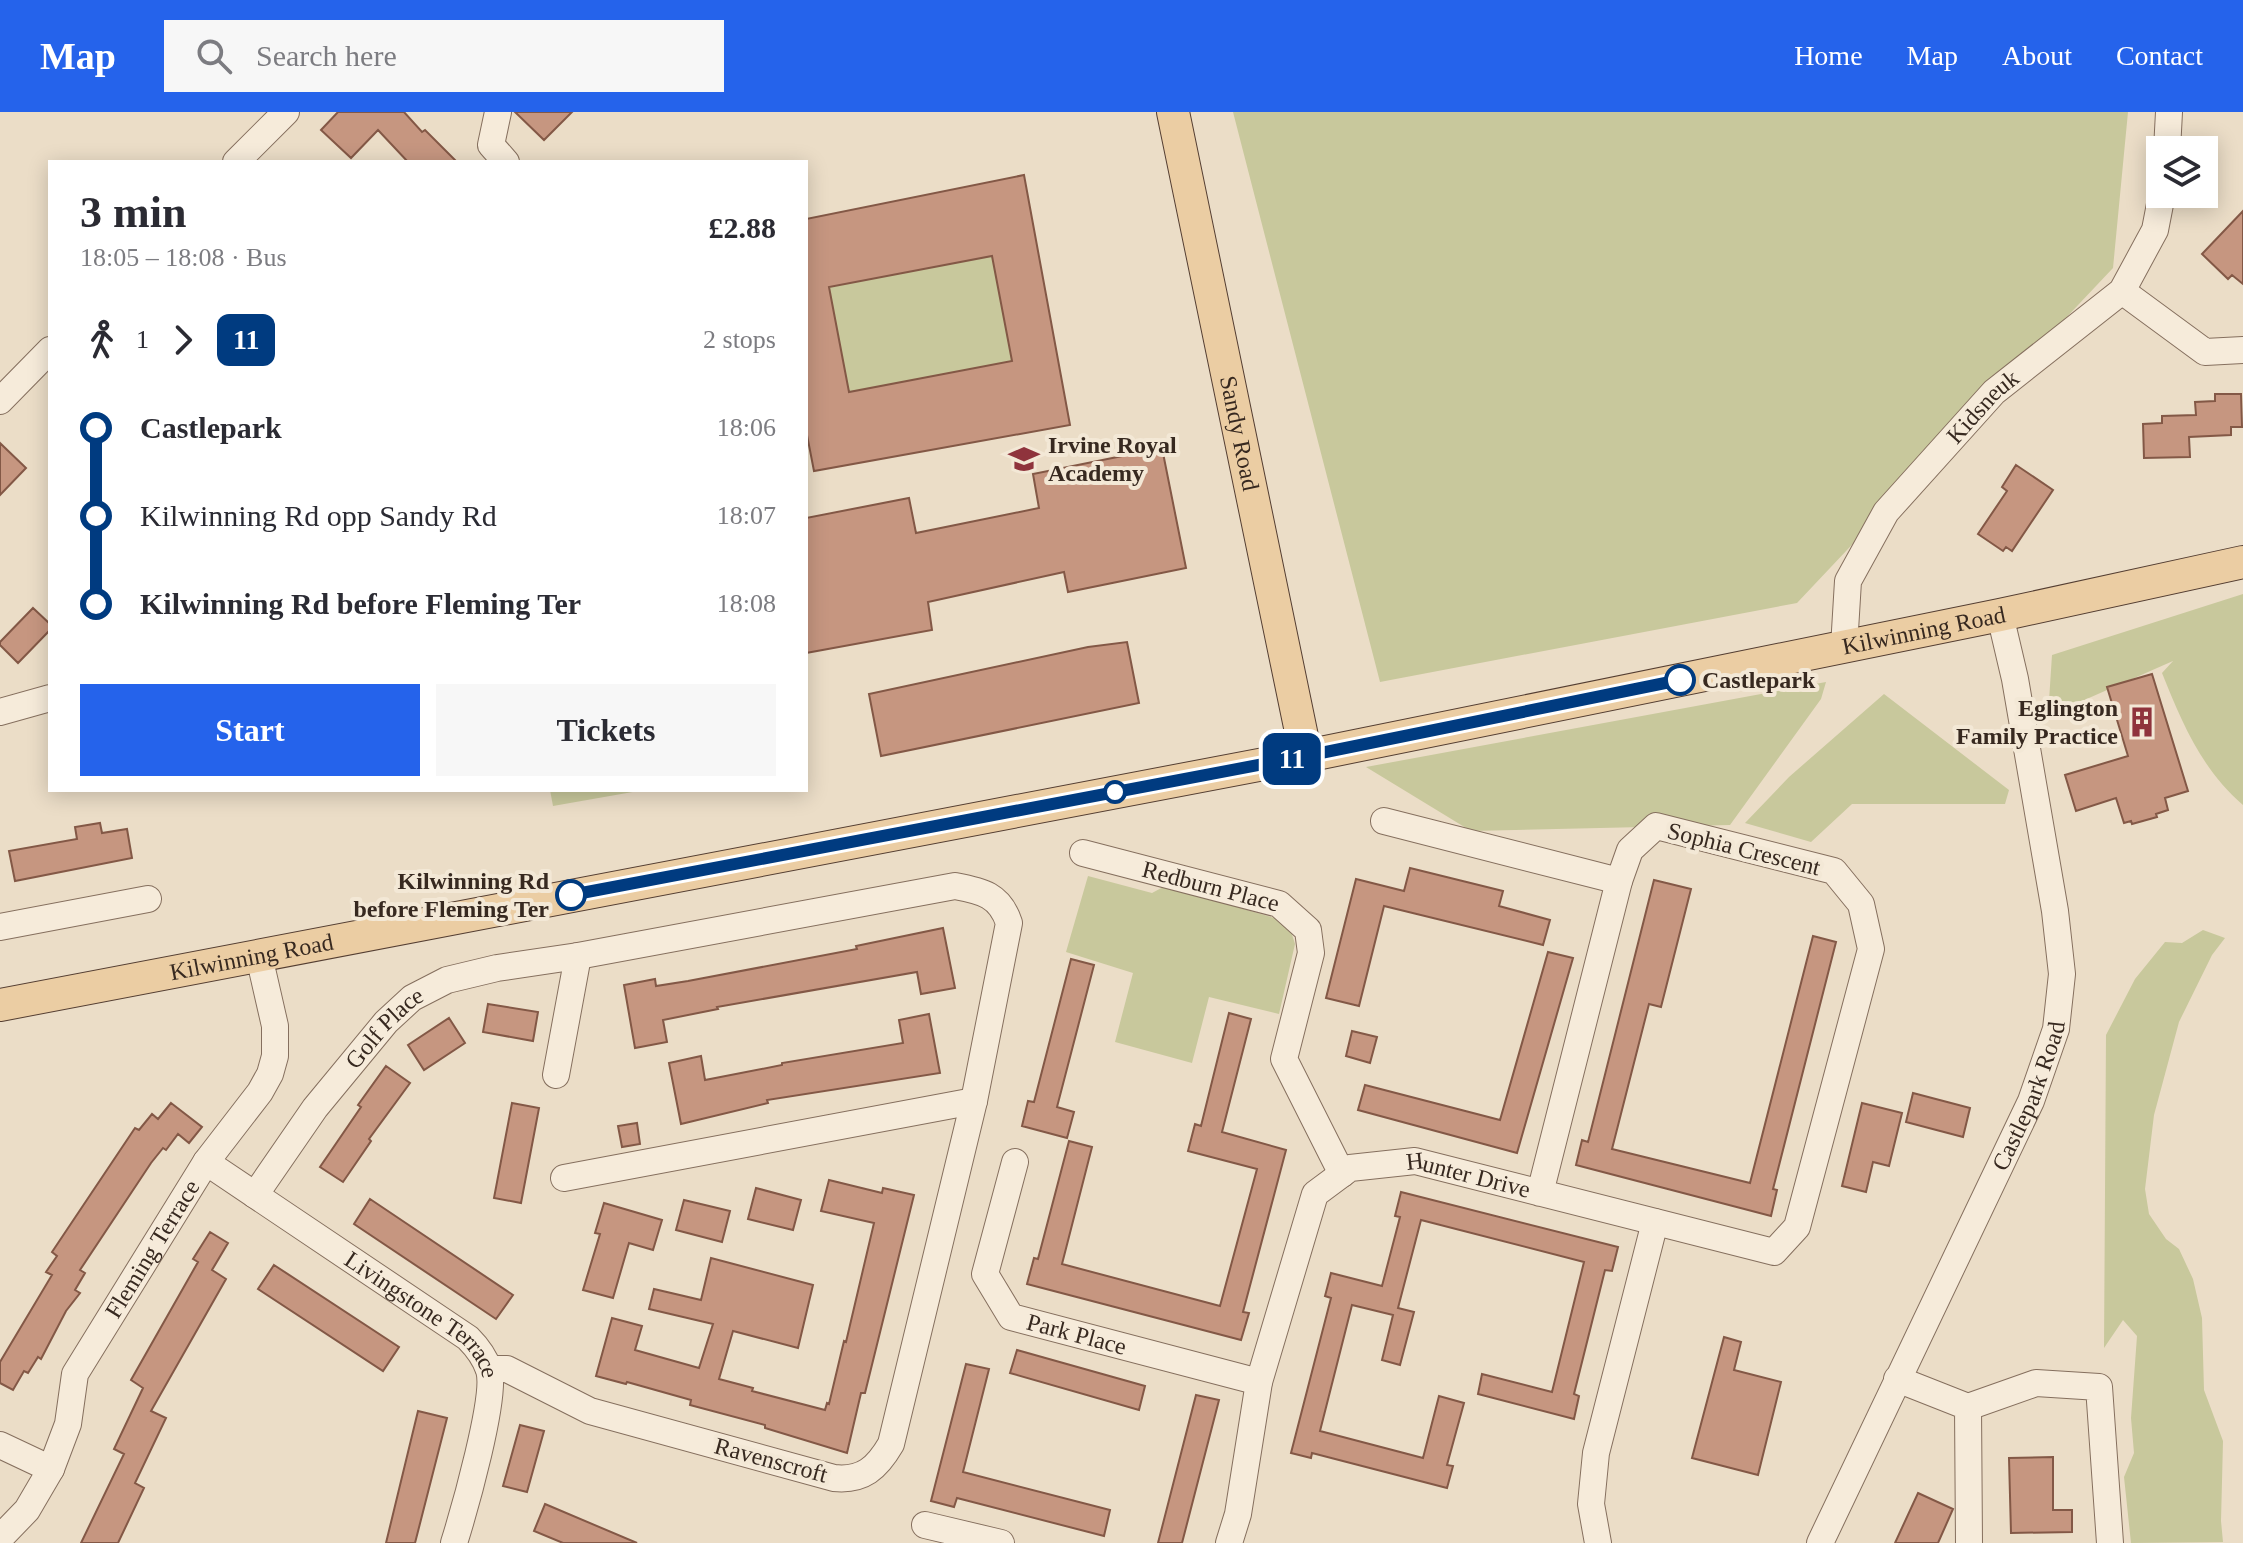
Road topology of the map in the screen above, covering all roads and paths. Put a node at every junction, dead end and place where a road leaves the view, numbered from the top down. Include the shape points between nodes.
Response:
1 (286, 112) edge
2 (498, 112) edge
3 (1173, 112) edge
4 (2169, 112) edge
5 (2168, 136) edge
6 (238, 160) edge
7 (504, 160) edge
8 (2159, 208) edge
9 (2122, 291) junction
10 (2243, 350) edge
11 (48, 352) edge
12 (0, 401) edge
13 (2243, 562) edge
14 (2000, 615) junction
15 (1844, 647) junction
16 (48, 699) edge
17 (0, 712) edge
18 (1306, 756) junction
19 (1384, 821) dead end
20 (1083, 853) dead end
21 (1619, 881) junction
22 (148, 899) dead end
23 (0, 927) edge
24 (259, 956) junction
25 (578, 956) junction
26 (0, 1005) edge
27 (556, 1075) dead end
28 (974, 1101) junction
29 (206, 1162) junction
30 (1015, 1162) dead end
31 (1342, 1174) junction
32 (564, 1178) dead end
33 (1540, 1193) junction
34 (255, 1195) junction
35 (1655, 1222) junction
36 (489, 1369) junction
37 (1897, 1379) junction
38 (1259, 1382) junction
39 (1968, 1407) junction
40 (0, 1445) edge
41 (51, 1469) junction
42 (925, 1525) dead end
43 (0, 1538) edge
44 (457, 1542) edge
45 (1001, 1543) edge
46 (1229, 1543) edge
47 (1598, 1543) edge
48 (1820, 1543) edge
49 (1969, 1543) edge
50 (2110, 1543) edge

1 - 6 street
2 - 7 street via 491,145
3 - 18 main road, Sandy Road
4 - 5 street
8 - 9 street, Kidsneuk via 2155,230
9 - 10 street via 2205,352
9 - 15 street, Kidsneuk via 1994,392 1886,512 1848,581
11 - 12 street
13 - 14 main road, Kilwinning Road
14 - 15 main road, Kilwinning Road
14 - 37 street, Castlepark Road via 2055,911 2062,974 2056,1029 2031,1101
15 - 18 main road, Kilwinning Road
16 - 17 street
18 - 24 main road, Kilwinning Road
19 - 21 street
20 - 31 street, Redburn Place via 1279,904 1308,930 1311,953 1284,1059
21 - 33 street, Sophia Crescent
21 - 35 street, Sophia Crescent via 1630,850 1656,826 1834,871 1861,904 1871,949 1797,1227 1774,1252
22 - 23 street
24 - 26 main road, Kilwinning Road
24 - 29 street, Fleming Terrace via 275,1026 275,1056 260,1092
25 - 27 street
25 - 28 street, Ravenscroft via 955,886 976,890 1004,908 1009,923
25 - 34 street, Golf Place via 447,980 412,998 315,1108
28 - 32 street
28 - 36 street, Ravenscroft via 891,1444 862,1477 834,1478 590,1411 507,1369
29 - 34 street, Livingstone Terrace
29 - 41 street, Fleming Terrace via 75,1374 68,1424
30 - 38 street, Park Place via 985,1274 1011,1317
31 - 33 street, Hunter Drive via 1350,1168 1415,1161
31 - 38 street, Hunter Drive via 1315,1194
33 - 35 street, Hunter Drive
34 - 36 street, Livingstone Terrace via 468,1338
35 - 47 street via 1596,1453 1591,1504
36 - 44 street, Livingstone Terrace via 491,1400
37 - 39 street
37 - 48 street, Castlepark Road
38 - 46 street, Hunter Drive
39 - 49 street
39 - 50 street via 2036,1383 2099,1387
40 - 41 street
41 - 43 street, Fleming Terrace via 27,1510
42 - 45 street

